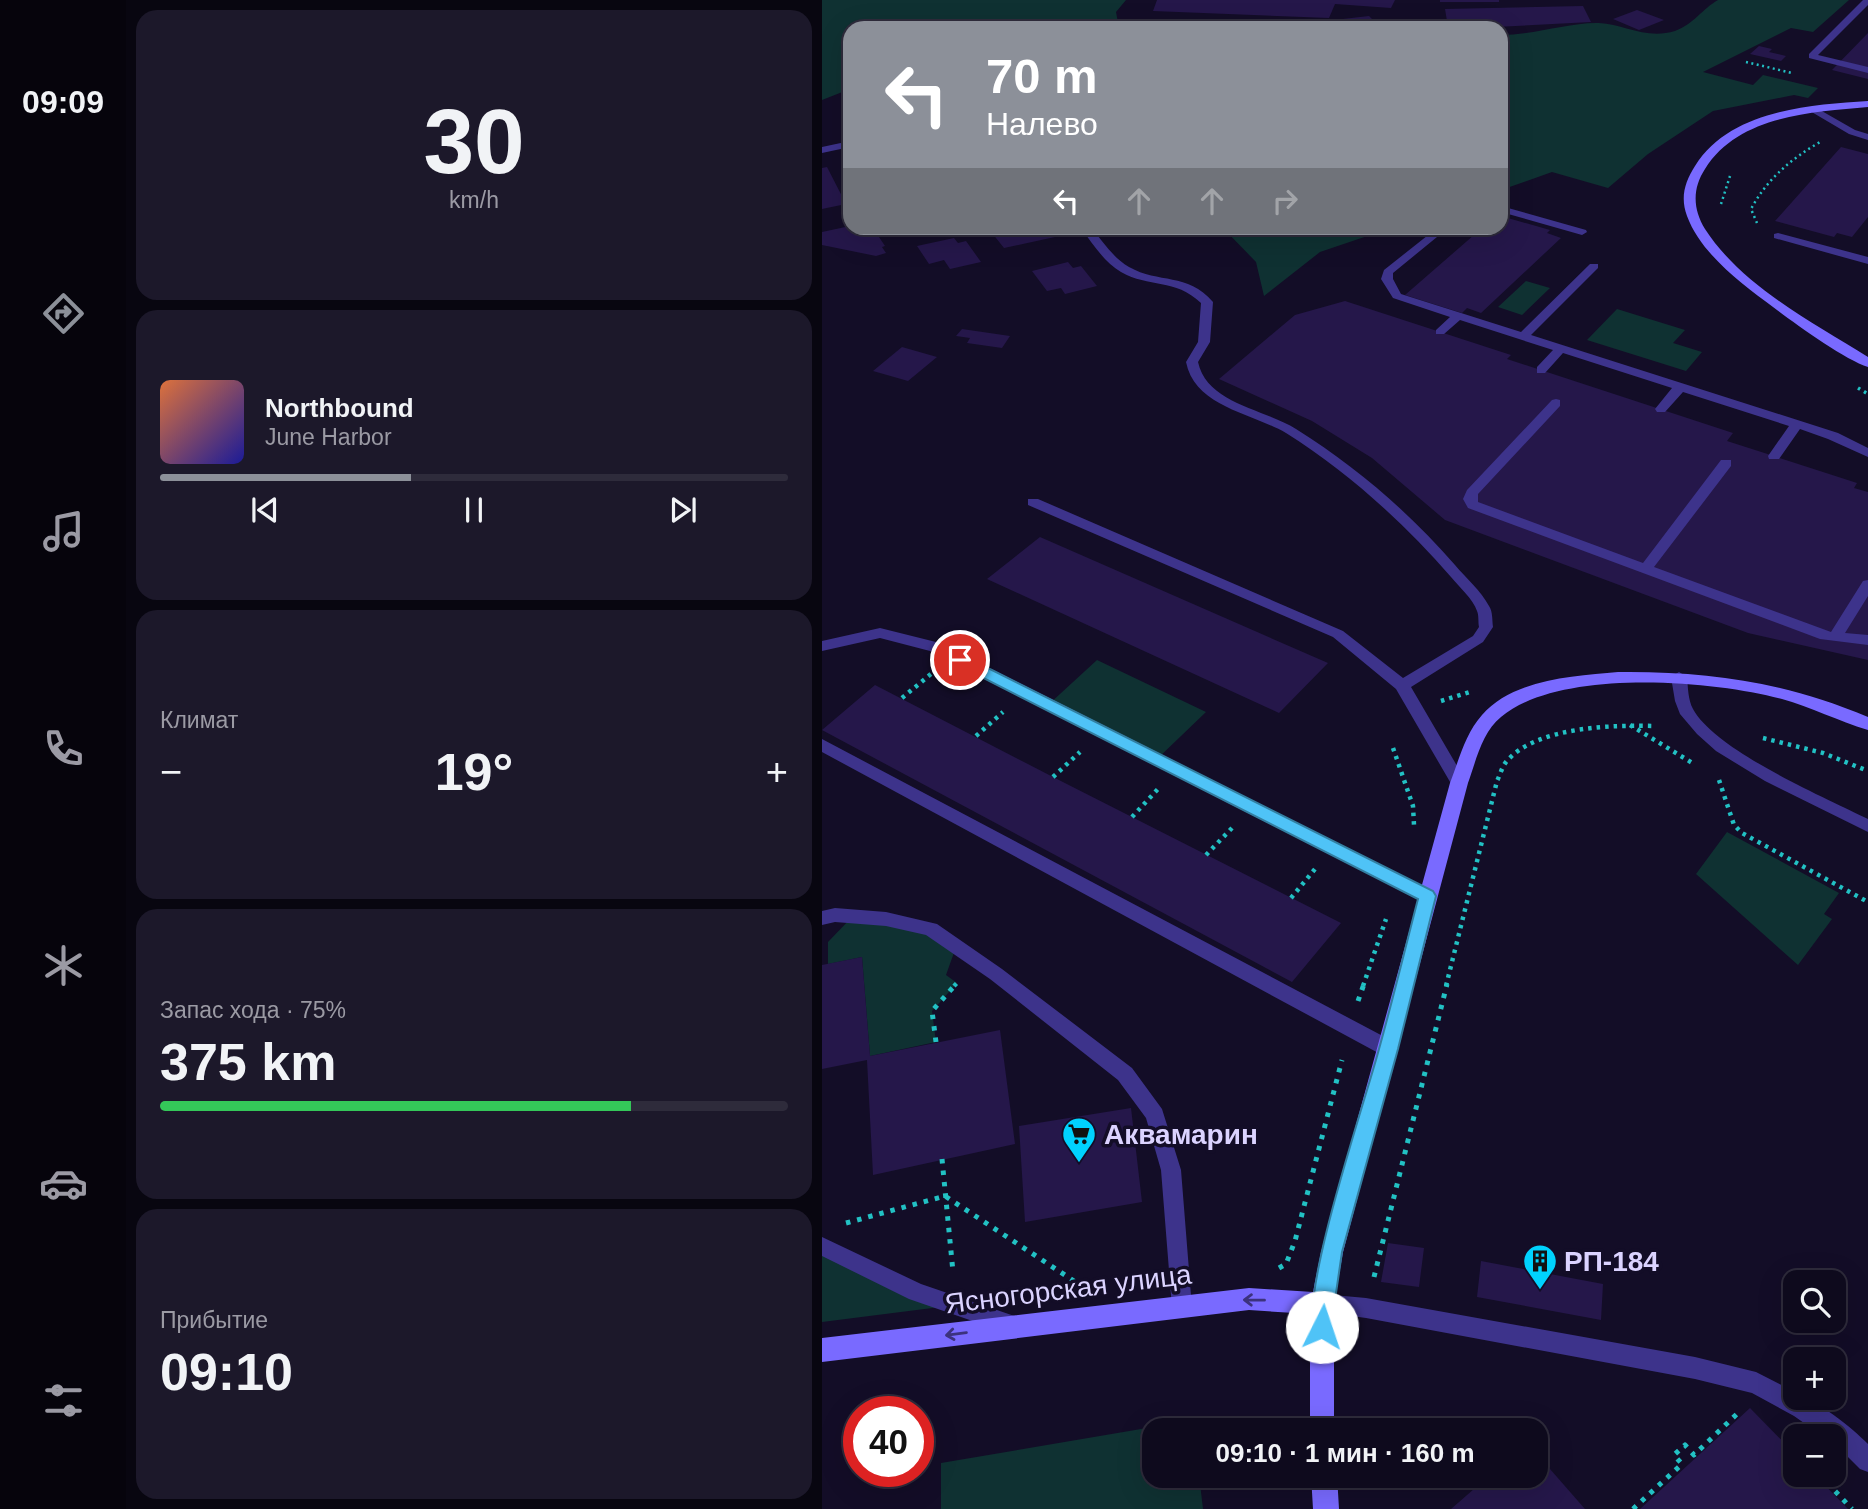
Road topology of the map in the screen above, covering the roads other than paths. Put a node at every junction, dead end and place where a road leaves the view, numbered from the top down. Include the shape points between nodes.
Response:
1 (1867, 0) edge
2 (1867, 70) edge
3 (1867, 104) edge
4 (1813, 109) junction
5 (1867, 137) edge
6 (843, 146) edge
7 (822, 150) edge
8 (1508, 211) edge
9 (1582, 232) dead end
10 (1092, 235) edge
11 (1434, 235) edge
12 (1778, 236) road end
13 (1867, 261) edge
14 (1594, 267) dead end
15 (1458, 316) junction
16 (1440, 332) dead end
17 (1523, 337) junction
18 (1561, 349) junction
19 (1867, 363) edge
20 (1541, 370) dead end
21 (1680, 387) junction
22 (1556, 403) dead end
23 (1661, 409) dead end
24 (1797, 424) junction
25 (1867, 453) edge
26 (1774, 456) dead end
27 (1726, 463) dead end
28 (1033, 502) dead end
29 (1645, 570) junction
30 (1867, 583) edge
31 (1834, 638) junction
32 (1867, 640) edge
33 (822, 646) edge
34 (1679, 677) junction
35 (1402, 685) junction
36 (1867, 724) edge
37 (822, 745) edge
38 (1459, 783) junction
39 (1867, 826) edge
40 (1427, 896) junction
41 (822, 918) edge
42 (1389, 1049) junction
43 (822, 1246) edge
44 (1322, 1304) junction
45 (1182, 1308) junction
46 (1019, 1327) junction
47 (822, 1350) edge
48 (1322, 1418) edge
49 (1867, 1461) edge
50 (1324, 1488) edge
51 (1325, 1509) edge

1 - 2 lane via 1812,55
3 - 4 street
4 - 5 lane
4 - 19 street via 1750,126 1722,142 1694,175 1689,187 1690,213 1707,240 1752,287
6 - 7 lane
8 - 9 lane
10 - 35 lane via 1115,263 1132,273 1189,286 1207,303 1204,342 1192,362 1196,379 1211,393 1286,428 1325,454 1400,516 1484,609 1486,627 1478,639
11 - 15 lane via 1388,272 1387,279 1397,296
12 - 13 lane
14 - 17 lane
15 - 16 lane
15 - 17 lane
17 - 18 lane
18 - 20 lane
18 - 21 lane
21 - 23 lane
21 - 24 lane
22 - 29 lane via 1472,493 1473,505
24 - 25 lane
24 - 26 lane
27 - 29 lane
28 - 35 lane via 1338,634
29 - 31 lane
30 - 31 lane
31 - 32 lane
33 - 40 lane via 880,633 935,647
34 - 36 street via 1752,686 1822,705
34 - 38 street via 1588,681 1523,695 1494,712 1481,727
34 - 39 lane via 1685,712 1702,731 1747,762
35 - 38 lane
37 - 42 lane
38 - 40 street
40 - 42 street
41 - 45 lane via 886,919 931,929 1125,1074 1155,1115 1171,1170
42 - 44 street via 1332,1252
43 - 46 lane via 916,1292
44 -> 45 street, Ясногорская улица via 1249,1298
44 - 48 street
44 - 49 lane via 1366,1308 1756,1383 1848,1440
45 - 46 street, Ясногорская улица
46 -> 47 street, Ясногорская улица
50 - 51 street

